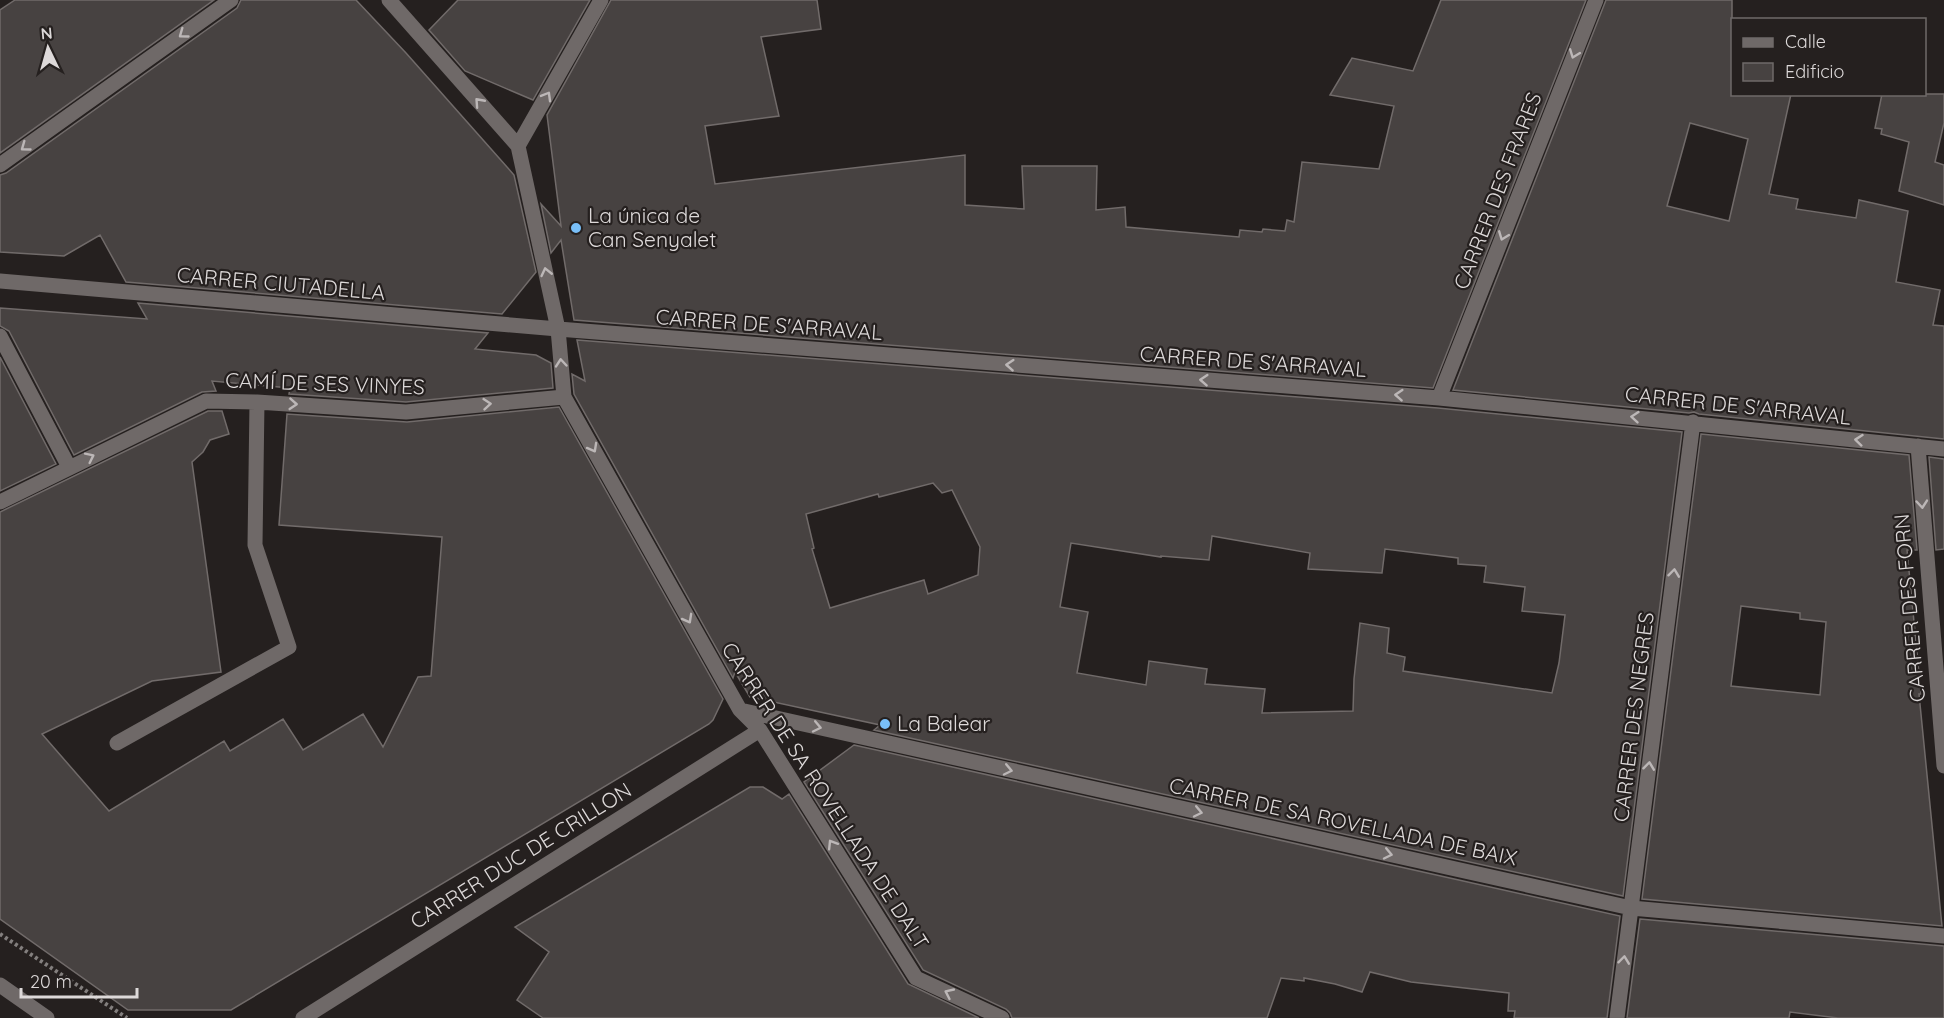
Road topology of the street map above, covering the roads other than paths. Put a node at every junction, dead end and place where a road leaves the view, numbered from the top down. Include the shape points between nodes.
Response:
1 (231, 0) edge
2 (389, 0) edge
3 (601, 0) edge
4 (1596, 0) edge
5 (518, 146) junction
6 (0, 165) edge
7 (0, 281) edge
8 (558, 329) junction
9 (0, 336) edge
10 (564, 398) junction
11 (1439, 398) junction
12 (257, 402) junction
13 (1693, 422) junction
14 (1918, 446) junction
15 (1944, 449) edge
16 (69, 467) junction
17 (0, 502) edge
18 (740, 710) junction
19 (760, 730) junction
20 (117, 743) dead end
21 (1944, 766) edge
22 (1631, 908) junction
23 (1944, 936) edge
24 (0, 985) edge
25 (47, 1018) edge
26 (303, 1018) edge
27 (1002, 1018) edge
28 (1617, 1018) edge

1 -> 6 street
5 -> 2 street
5 -> 3 street
4 -> 11 street, CARRER DES FRARES
8 -> 5 street
7 - 8 street, CARRER CIUTADELLA
10 -> 8 street
11 -> 8 street, CARRER DE S'ARRAVAL
9 - 16 street
12 -> 10 street, CAMÍ DE SES VINYES via 406,412
10 -> 18 street, CARRER DE SA ROVELLADA DE DALT
13 -> 11 street, CARRER DE S'ARRAVAL
16 -> 12 street, CAMÍ DE SES VINYES via 206,401
12 - 20 street via 255,546 289,647
14 -> 13 street, CARRER DE S'ARRAVAL
22 -> 13 street, CARRER DES NEGRES
14 - 15 street, CARRER DE S'ARRAVAL
14 -> 21 street, CARRER DES FORN
16 - 17 street, CAMÍ DE SES VINYES
18 - 19 street, CARRER DE SA ROVELLADA DE DALT
18 -> 22 street, CARRER DE SA ROVELLADA DE BAIX
19 - 26 street, CARRER DUC DE CRILLON
27 -> 19 street, CARRER DE SA ROVELLADA DE DALT via 916,978
22 - 23 street, CARRER DE SA ROVELLADA DE BAIX
28 -> 22 street, CARRER DES NEGRES
24 - 25 street

